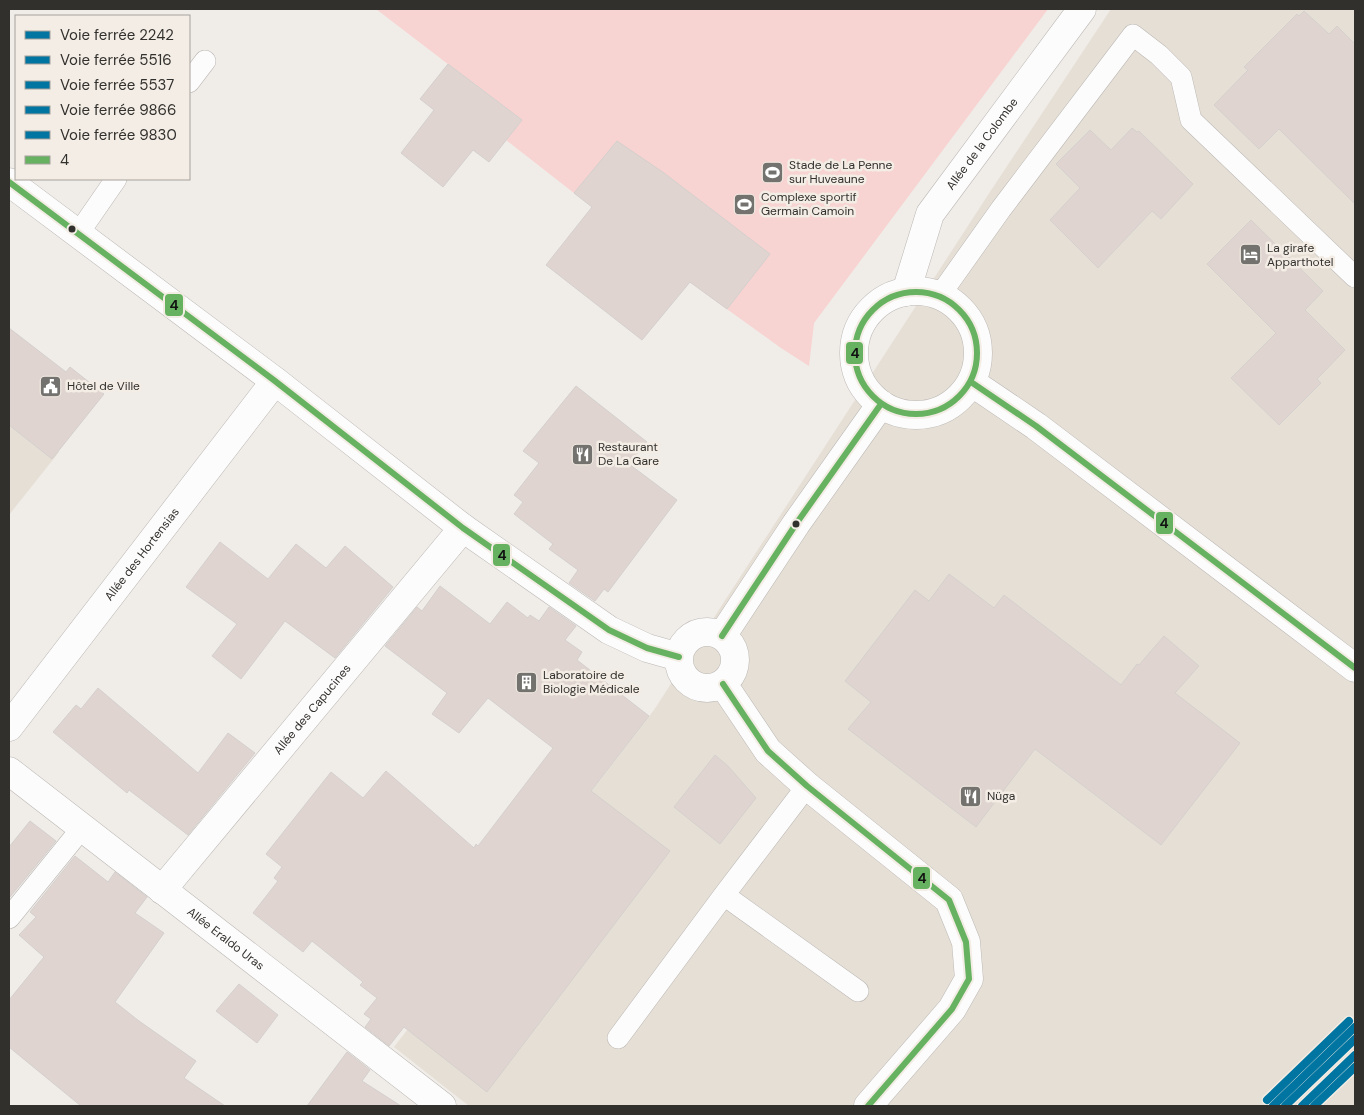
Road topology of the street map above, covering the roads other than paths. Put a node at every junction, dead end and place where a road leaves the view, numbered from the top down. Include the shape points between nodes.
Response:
1 (1082, 9) edge
2 (205, 61) dead end
3 (190, 81) edge
4 (115, 180) edge
5 (9, 182) edge
6 (78, 234) junction
7 (1355, 277) edge
8 (906, 292) junction
9 (940, 296) junction
10 (275, 381) junction
11 (971, 382) junction
12 (881, 404) junction
13 (463, 528) junction
14 (722, 636) junction
15 (679, 657) junction
16 (1355, 668) edge
17 (723, 684) junction
18 (9, 727) edge
19 (9, 771) edge
20 (807, 786) junction
21 (82, 828) junction
22 (162, 890) junction
23 (724, 895) junction
24 (9, 918) edge
25 (858, 991) dead end
26 (618, 1038) dead end
27 (442, 1106) edge
28 (868, 1106) edge

1 - 8 street, Allée de la Colombe via 930,214
2 - 3 lane
4 - 6 lane
5 - 6 street
6 - 10 street
7 - 9 lane via 1191,120 1181,76 1133,35
8 - 9 street via 923,291
8 - 12 street via 886,298 870,312 859,330 854,350 857,370 866,389
9 - 11 street via 958,306 971,322 977,342 977,363
10 - 13 street
10 - 18 street, Allée des Hortensias
11 - 12 street via 958,399 940,410 920,415 900,412
11 - 16 street via 1036,426
12 - 14 street
13 - 15 street via 609,630 647,648
13 - 22 street, Allée des Capucines
14 - 15 street via 708,632 695,635 684,644
14 - 17 street via 732,646 735,660 732,673
15 - 17 street via 680,670 687,681 698,687 711,688
17 - 20 street via 768,751
19 - 21 street, Allée Eraldo Uras
20 - 23 lane
20 - 28 street via 950,900 966,942 969,979 952,1009
21 - 22 street, Allée Eraldo Uras
21 - 24 lane
22 - 27 street, Allée Eraldo Uras
23 - 25 lane
23 - 26 lane

